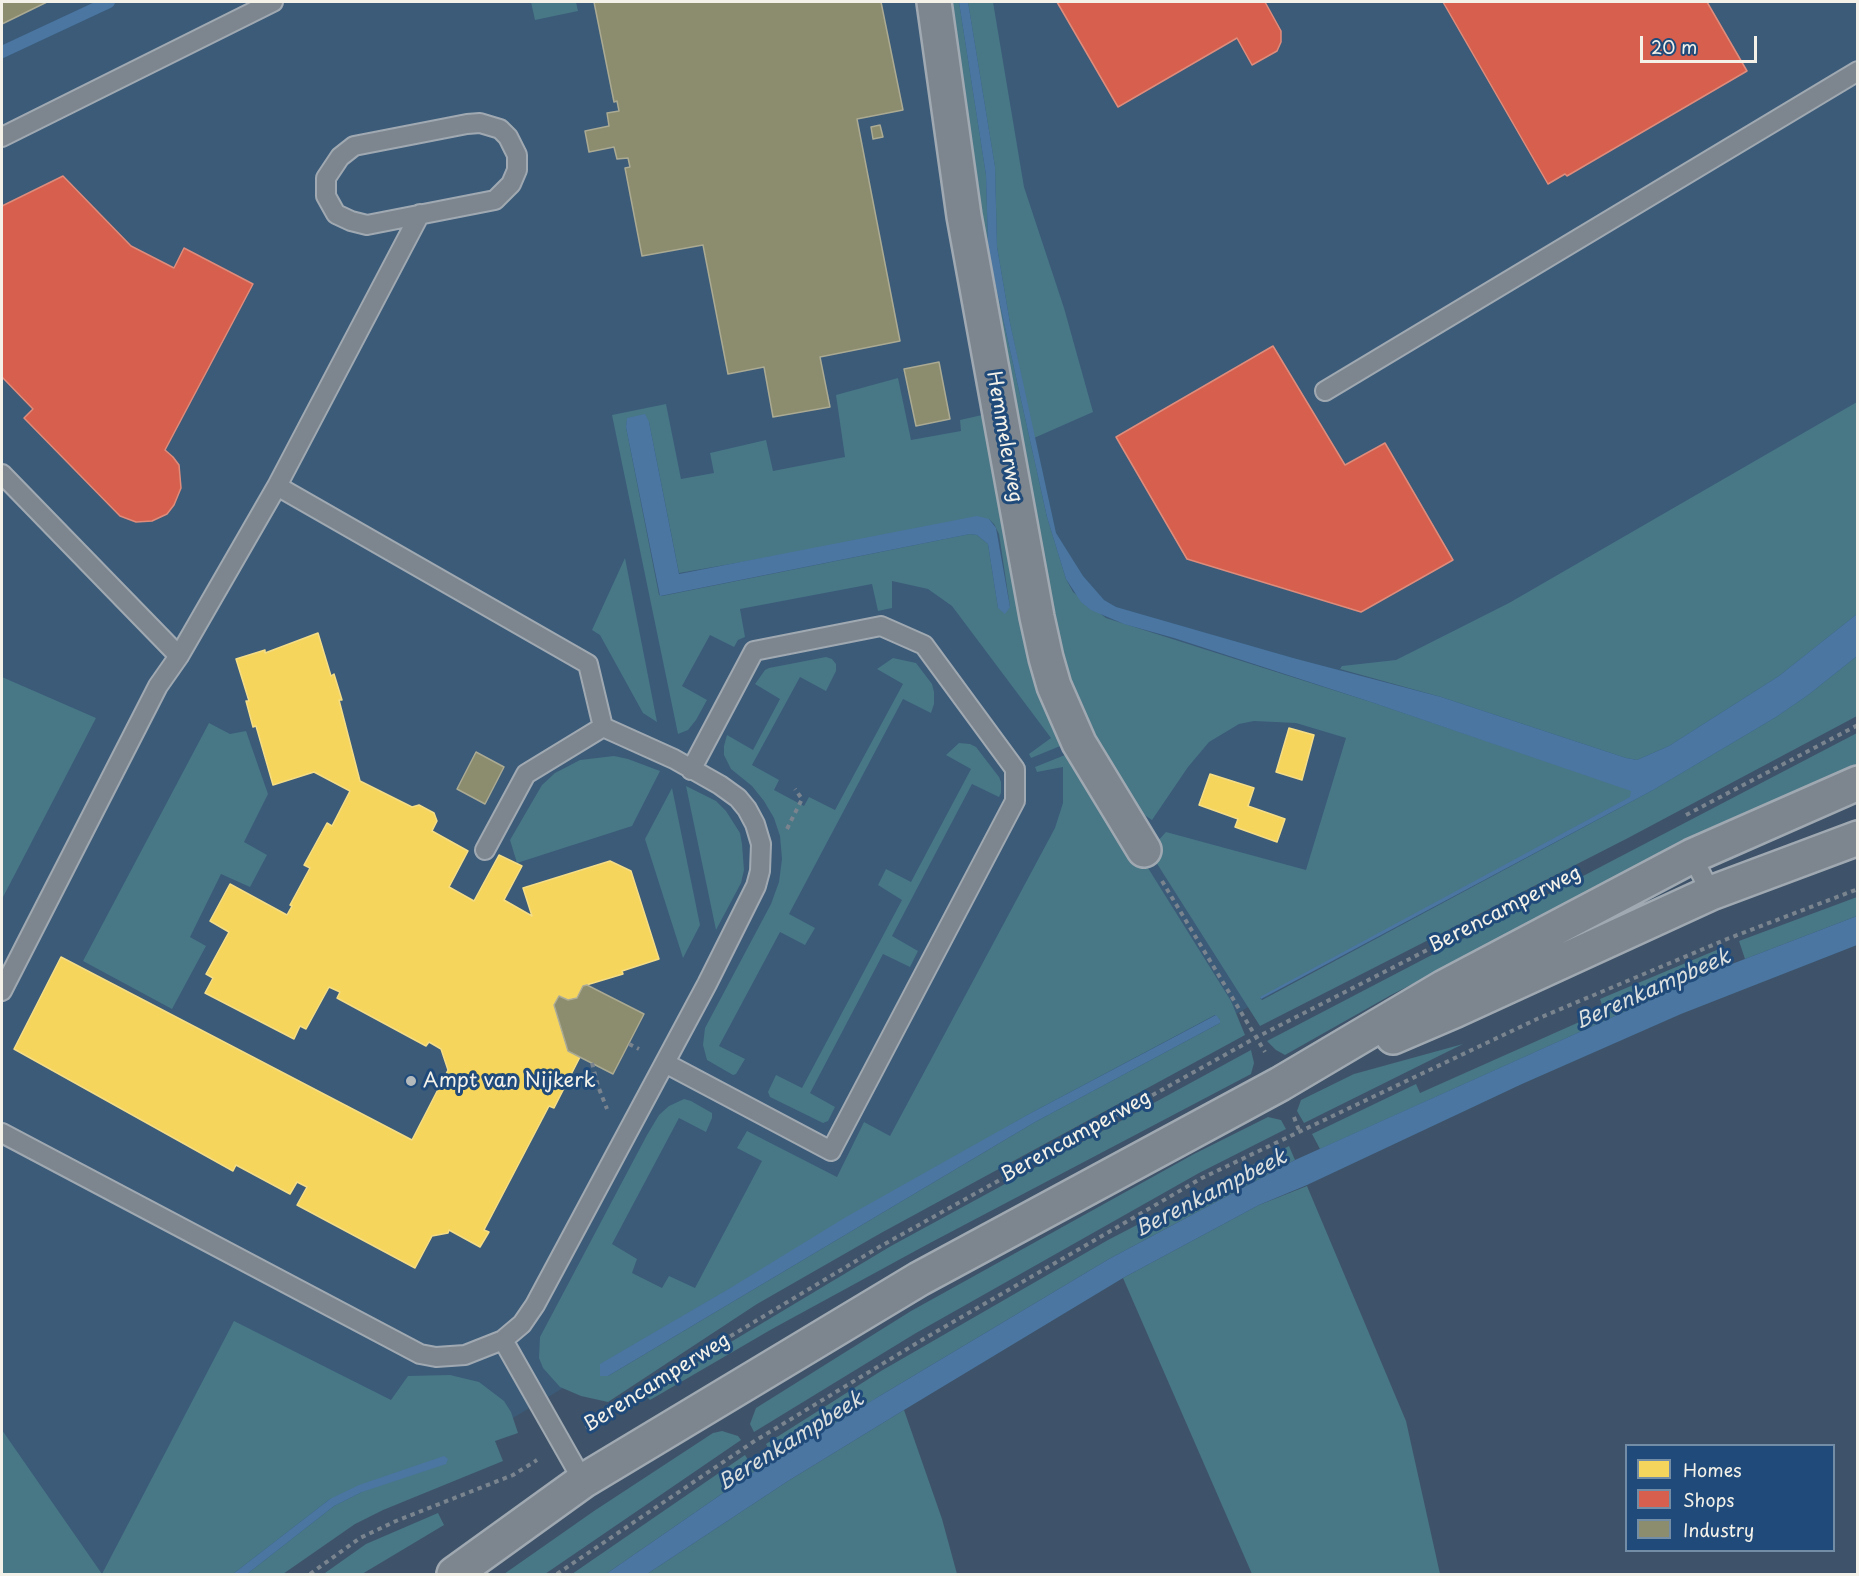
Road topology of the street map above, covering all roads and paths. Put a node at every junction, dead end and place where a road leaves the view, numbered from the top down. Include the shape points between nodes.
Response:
1 (273, 2) edge
2 (934, 2) edge
3 (1857, 71) edge
4 (2, 137) edge
5 (420, 214) junction
6 (1325, 391) dead end
7 (2, 474) edge
8 (277, 486) junction
9 (179, 656) junction
10 (1857, 724) edge
11 (603, 727) junction
12 (692, 770) junction
13 (1857, 783) edge
14 (1683, 817) dead end
15 (1857, 838) edge
16 (485, 850) dead end
17 (1144, 850) joint
18 (1692, 856) junction
19 (1857, 889) edge
20 (1711, 892) junction
21 (1481, 922) dead end
22 (2, 991) edge
23 (1257, 1036) junction
24 (592, 1063) dead end
25 (664, 1063) junction
26 (1281, 1084) junction
27 (628, 1132) junction
28 (2, 1133) edge
29 (503, 1341) junction
30 (561, 1444) junction
31 (583, 1481) junction
32 (310, 1575) edge
33 (454, 1575) edge
34 (557, 1575) edge

1 - 4 lane
2 - 17 main road, Hemmelerweg via 964,216 1046,658 1079,743
3 - 6 lane
5 - 5 lane via 495,200 511,184 517,170 517,154 508,137 500,129 480,123 354,146 339,157 326,178 326,196 336,214 351,221 367,225
5 - 8 lane
7 - 9 lane
8 - 9 lane
8 - 11 lane via 588,664
9 - 22 lane via 158,686
10 - 14 path
11 - 12 lane
11 - 16 lane via 526,774
12 - 25 lane via 720,785 747,809 761,844 760,871 717,964
12 - 25 lane via 754,651 881,626 924,645 1015,769 1015,801 831,1151
13 - 18 main road, Berencamperweg
15 - 20 main road, Berencamperweg
17 - 23 path
18 - 20 lane
18 - 26 main road, Berencamperweg via 1444,987
19 - 34 path via 1537,1019 1202,1178 753,1442
20 - 26 main road, Berencamperweg via 1456,1010
21 - 23 path, Berencamperweg
23 - 30 path, Berencamperweg via 881,1246 694,1358
24 - 27 path via 606,1108
25 - 27 lane
26 - 31 main road, Berencamperweg via 919,1279
27 - 29 lane via 535,1305
28 - 29 lane via 420,1354 465,1355
29 - 30 lane
30 - 31 lane
30 - 32 path, Berencamperweg via 513,1475 360,1538
31 - 33 main road, Berencamperweg

